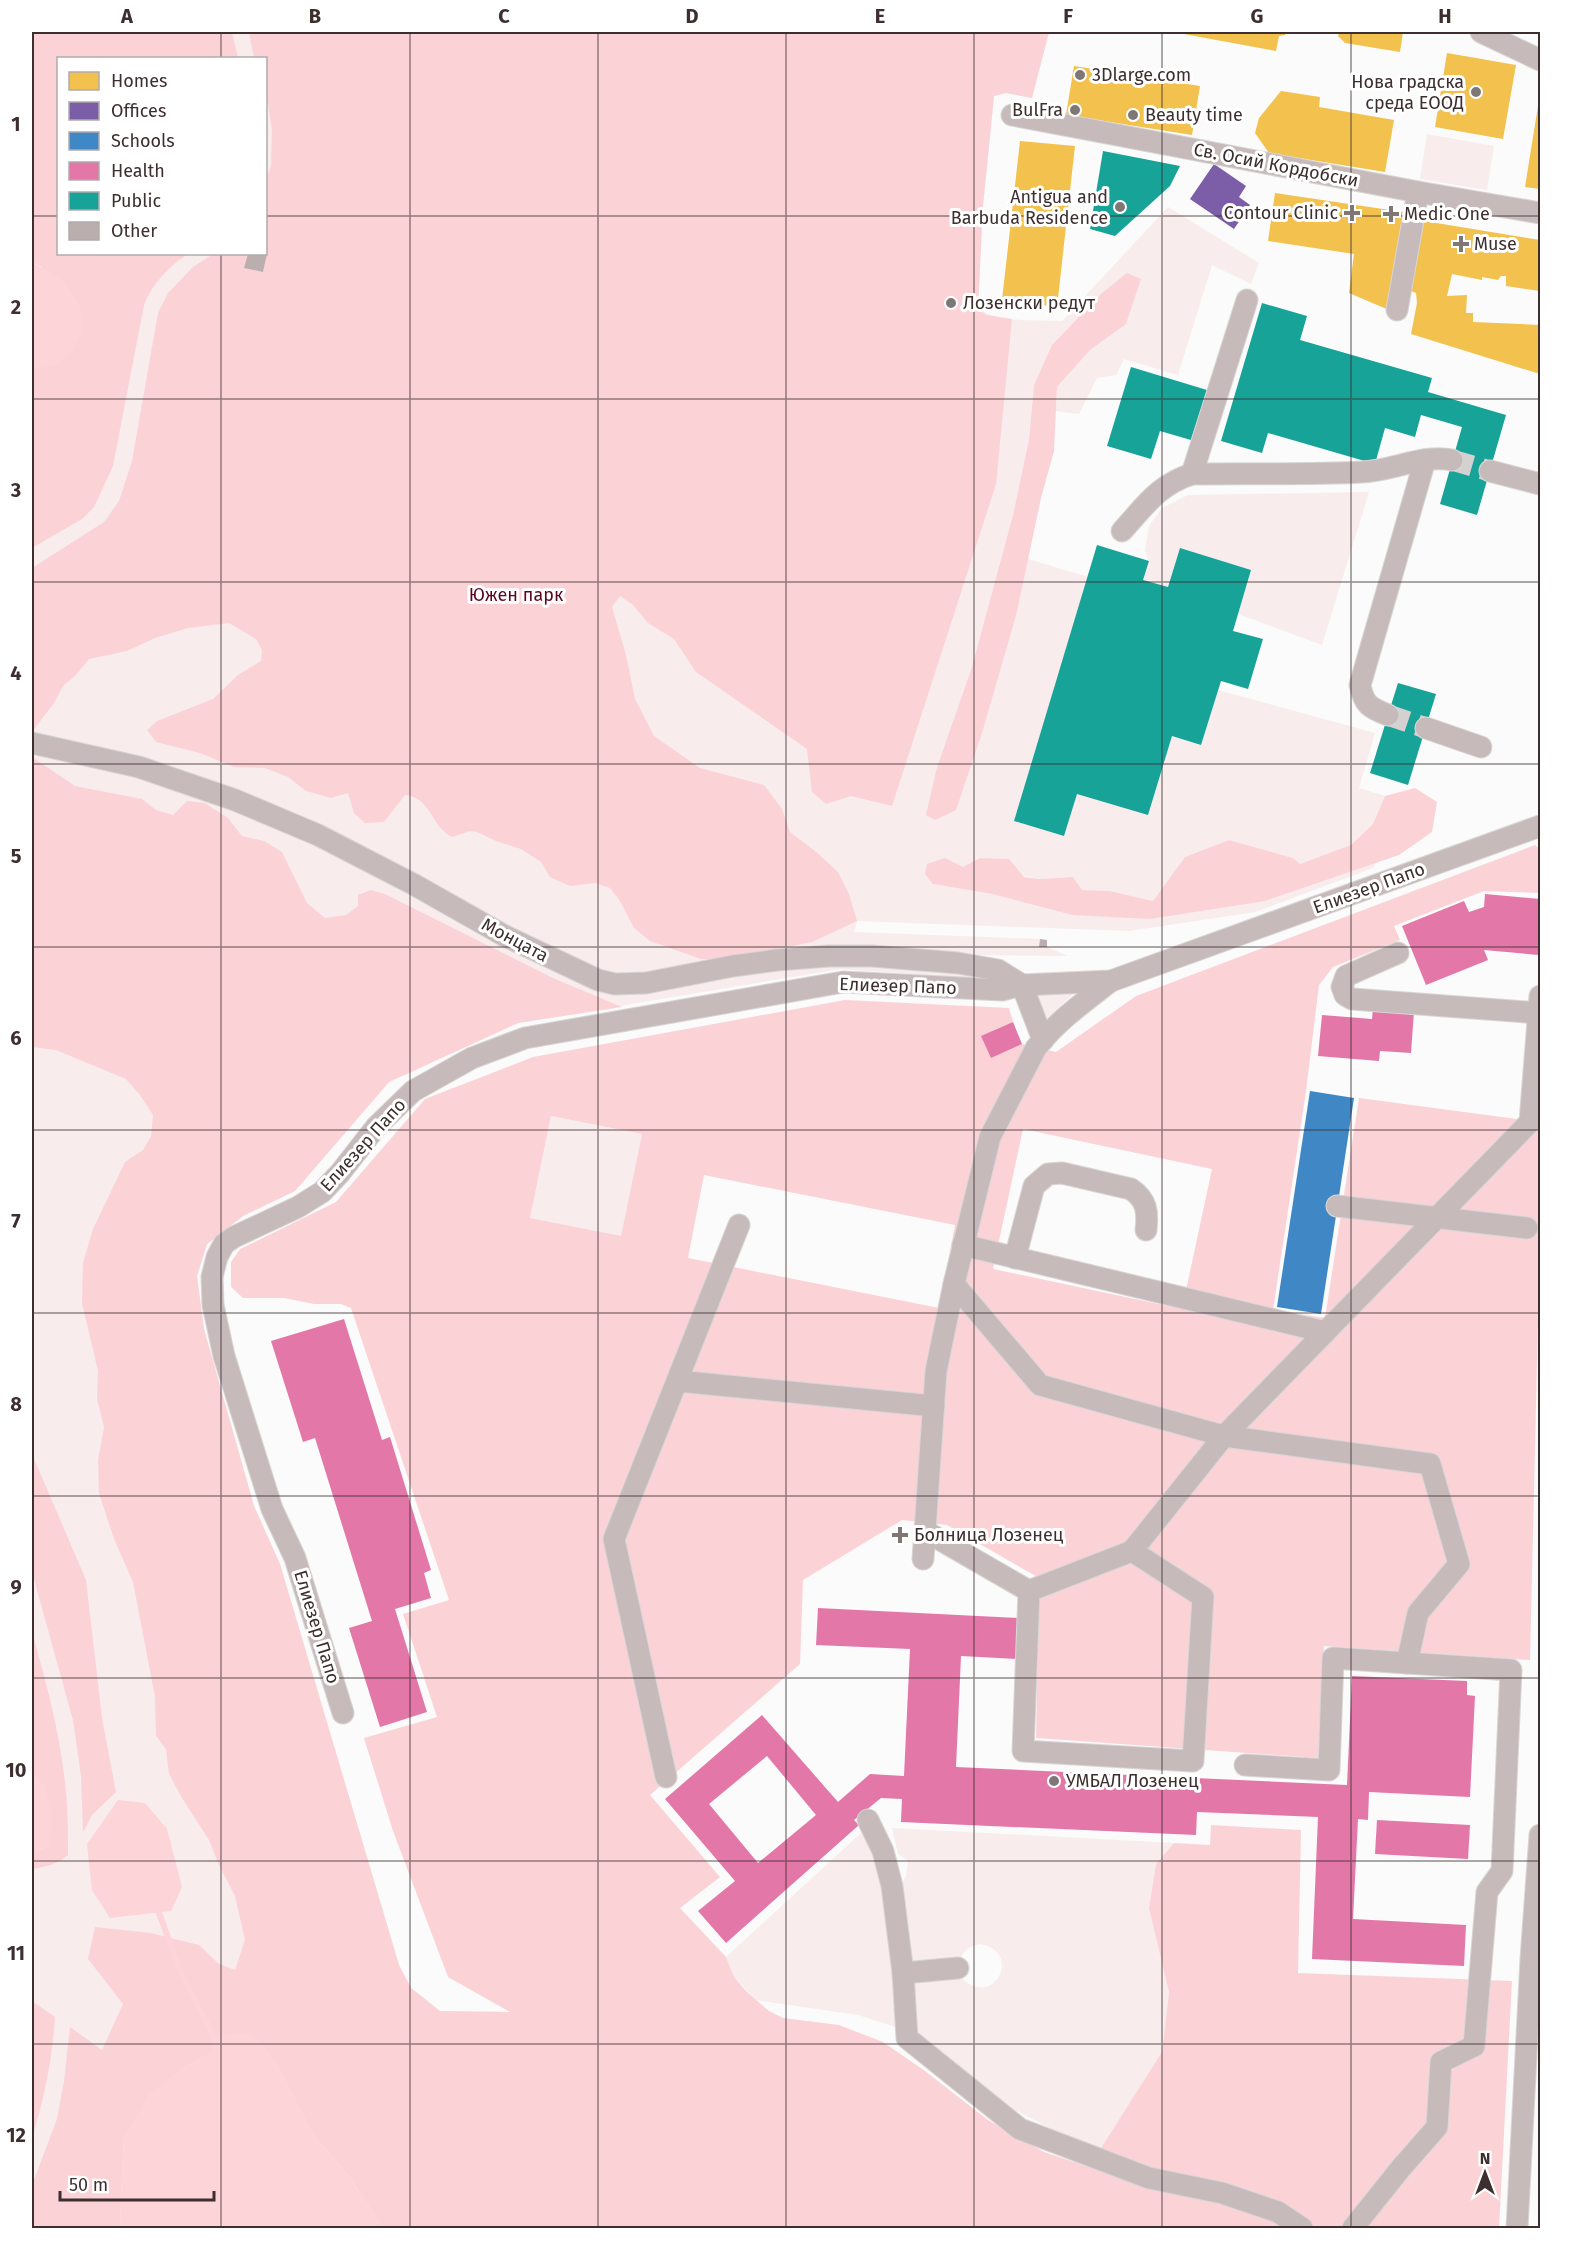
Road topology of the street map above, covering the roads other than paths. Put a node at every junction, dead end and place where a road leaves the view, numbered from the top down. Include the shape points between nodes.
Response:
1 (1480, 32) edge
2 (1540, 60) edge
3 (1012, 115) dead end
4 (1418, 192) junction
5 (1540, 213) edge
6 (1247, 300) dead end
7 (1397, 310) dead end
8 (1425, 460) junction
9 (1452, 460) tunnel mouth
10 (1490, 471) tunnel mouth
11 (1192, 474) junction
12 (1540, 484) edge
13 (1122, 531) dead end
14 (1388, 715) tunnel mouth
15 (1426, 728) tunnel mouth
16 (32, 744) edge
17 (1481, 747) dead end
18 (1540, 826) edge
19 (1398, 952) dead end
20 (1111, 981) junction
21 (1022, 985) junction
22 (1540, 1004) edge
23 (1043, 1040) junction
24 (1337, 1206) dead end
25 (1437, 1217) junction
26 (739, 1225) dead end
27 (1527, 1228) dead end
28 (1146, 1230) dead end
29 (963, 1245) junction
30 (1015, 1257) junction
31 (954, 1284) junction
32 (1325, 1332) junction
33 (676, 1381) junction
34 (934, 1406) junction
35 (1224, 1437) junction
36 (925, 1532) junction
37 (1132, 1551) junction
38 (923, 1559) dead end
39 (1029, 1591) junction
40 (1407, 1663) junction
41 (343, 1713) dead end
42 (1245, 1764) dead end
43 (666, 1777) dead end
44 (868, 1820) dead end
45 (1540, 1835) edge
46 (1539, 1873) edge
47 (958, 1968) dead end
48 (903, 1973) junction
49 (1532, 2087) edge
50 (1302, 2229) edge
51 (1353, 2229) edge
52 (1517, 2229) edge

1 - 2 street
3 - 4 street, Св. Осий Кордобски
4 - 5 street, Св. Осий Кордобски
4 - 7 street
6 - 11 street
8 - 9 street
8 - 11 street via 1364,472
8 - 14 street via 1360,686 1363,700
10 - 12 street
11 - 13 street via 1161,489
15 - 17 street
16 - 21 street, Монцата via 139,767 235,800 318,835 505,936 598,980 646,983 777,960 861,956 998,970
18 - 20 street, Елиезер Папо
19 - 22 street via 1346,976 1342,987 1345,995 1352,999
20 - 21 street, Елиезер Папо
20 - 23 street
21 - 23 street
21 - 41 street, Елиезер Папо via 1002,990 843,982 525,1038 472,1058 413,1091 376,1127 322,1192 224,1244 216,1257 212,1277 213,1305 224,1356 272,1509 295,1558
22 - 25 street via 1530,1122
23 - 29 street via 990,1137
24 - 25 street
25 - 27 street
25 - 32 street
26 - 33 street
28 - 30 street via 1148,1211 1140,1195 1131,1189 1062,1173 1048,1174 1034,1186
29 - 30 street
29 - 31 street
30 - 32 street
31 - 34 street via 936,1371
31 - 35 street via 1040,1385
32 - 35 street
33 - 34 street
33 - 43 street via 614,1539
34 - 36 street
35 - 37 street
35 - 40 street via 1430,1464 1459,1564 1418,1613
36 - 38 street
36 - 39 street
37 - 39 street
37 - 39 street via 1203,1597 1193,1761 1023,1751
40 - 42 street via 1333,1659 1329,1770
40 - 51 street via 1511,1670 1502,1870 1486,1892 1474,2046 1441,2062 1437,2127
44 - 48 street via 888,1868
45 - 46 street
46 - 49 street
47 - 48 street
48 - 50 street via 907,2038 1020,2129 1149,2178 1222,2193 1278,2212
49 - 52 street

